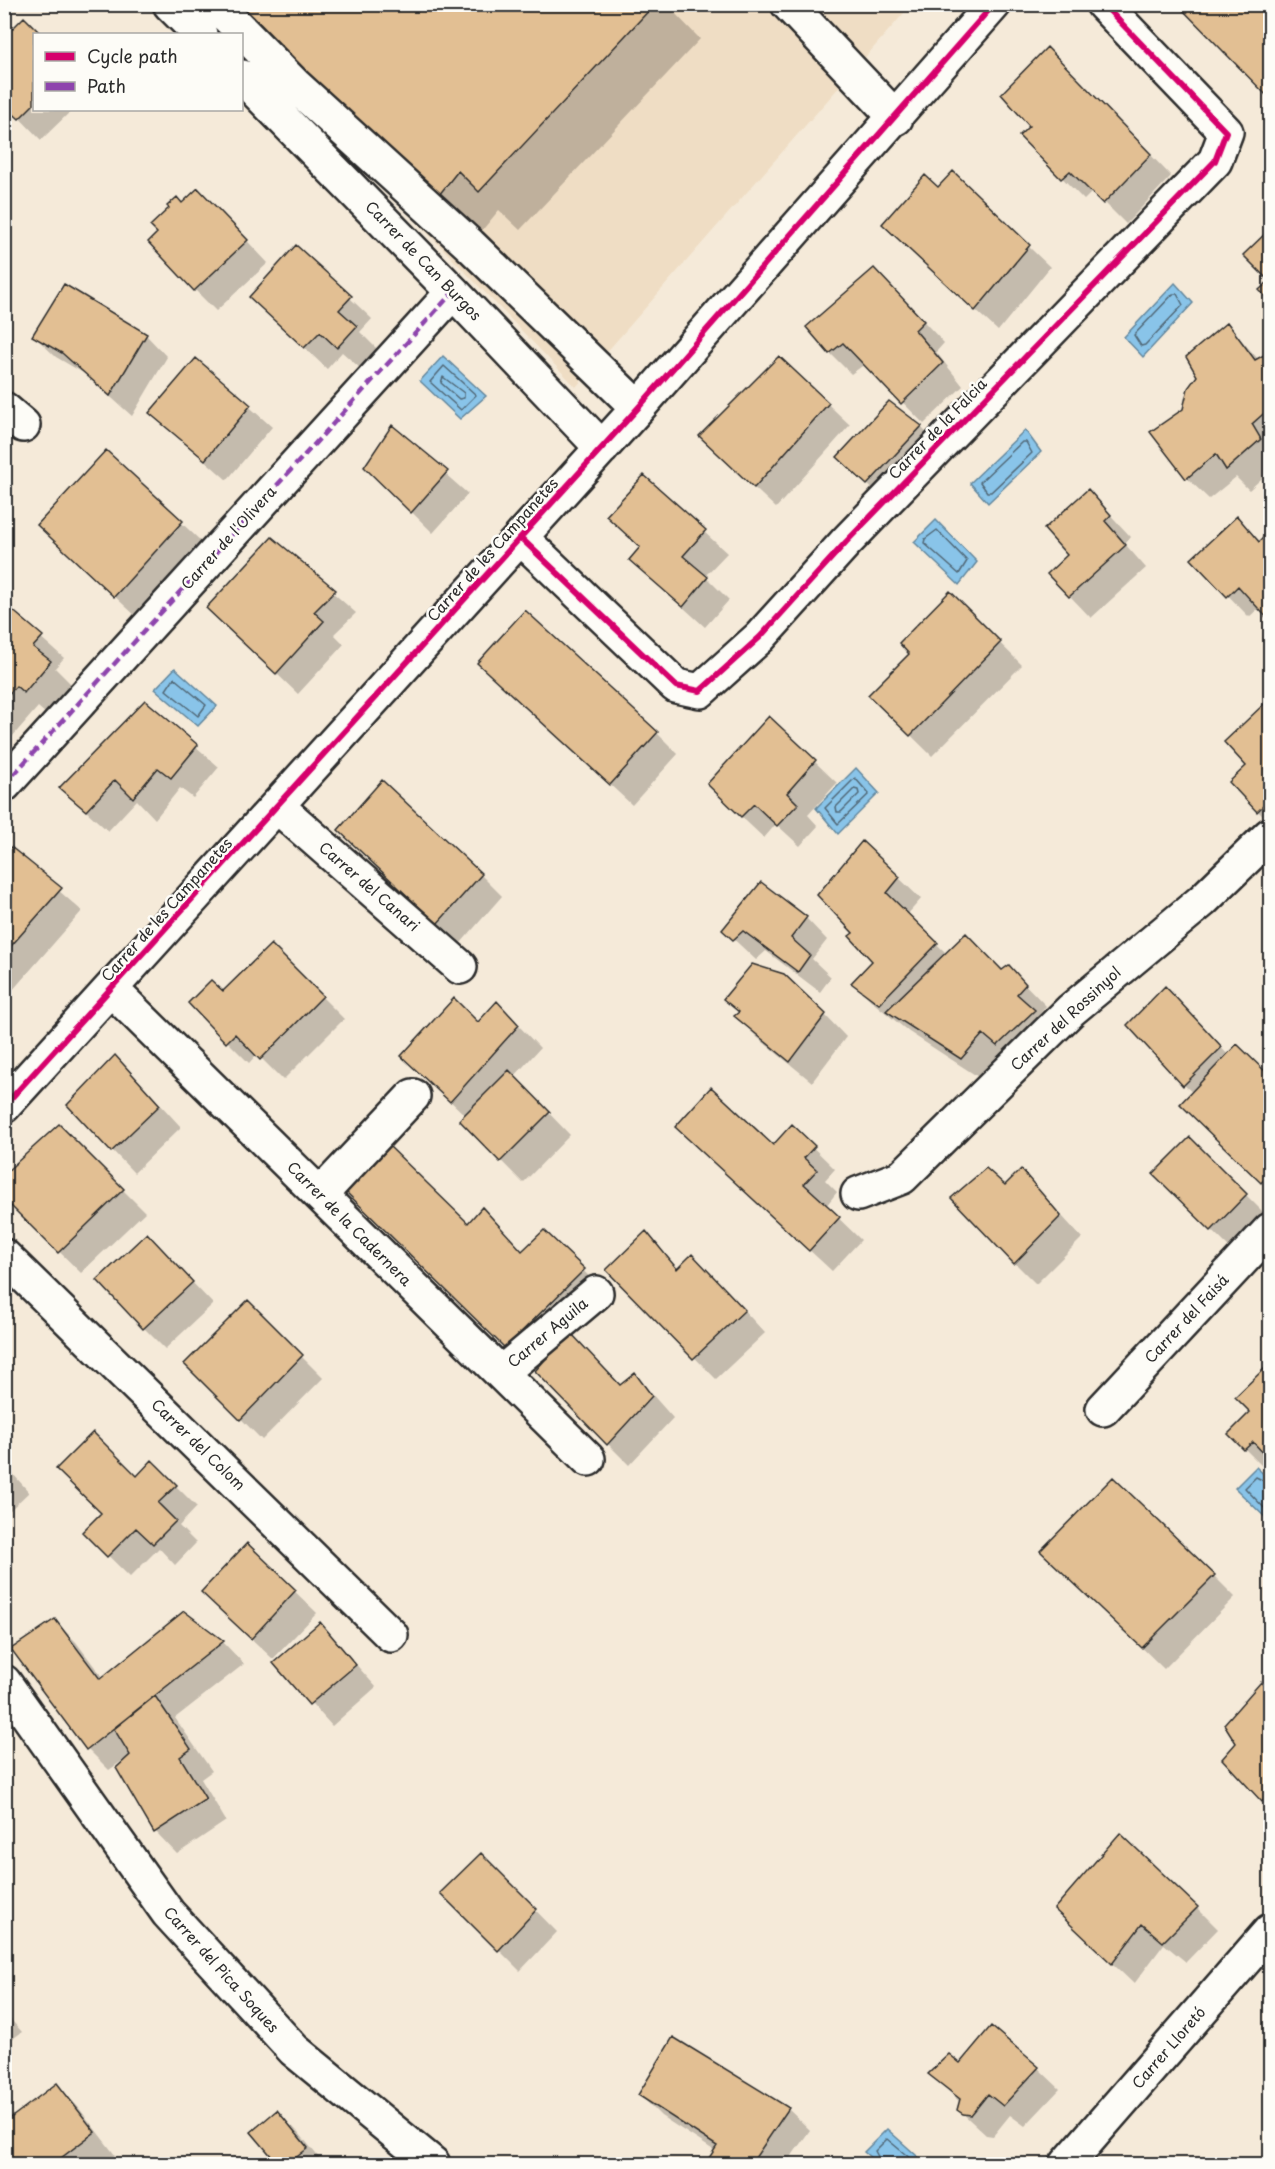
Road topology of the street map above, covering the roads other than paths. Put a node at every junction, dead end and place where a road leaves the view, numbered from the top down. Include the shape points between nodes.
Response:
1 (170, 4) edge
2 (215, 4) edge
3 (788, 4) edge
4 (994, 4) edge
5 (1103, 4) edge
6 (199, 33) edge
7 (243, 78) edge
8 (896, 118) junction
9 (453, 292) junction
10 (638, 408) junction
11 (602, 448) junction
12 (521, 538) junction
13 (4, 784) edge
14 (276, 806) junction
15 (1270, 835) edge
16 (460, 967) dead end
17 (111, 989) junction
18 (413, 1096) dead end
19 (4, 1106) edge
20 (858, 1194) dead end
21 (320, 1195) junction
22 (1270, 1230) edge
23 (4, 1256) edge
24 (596, 1293) dead end
25 (501, 1373) junction
26 (1103, 1409) dead end
27 (588, 1459) dead end
28 (391, 1635) dead end
29 (4, 1682) edge
30 (1270, 1931) edge
31 (433, 2164) edge
32 (1067, 2164) edge

1 - 6 street
2 - 10 street via 296,86 470,245
3 - 8 street
4 - 8 street, Carrer de les Campanetes
5 - 12 street, Carrer de la Falcia via 1226,132 1215,161 846,542 760,637 700,691 676,686
7 - 9 street, Carrer de Can Burgos
8 - 10 street, Carrer de les Campanetes
9 - 11 street, Carrer de Can Burgos
9 - 13 street, Carrer de l'Olivera
10 - 11 street, Carrer de les Campanetes
11 - 12 street, Carrer de les Campanetes
12 - 14 street, Carrer de les Campanetes
14 - 16 street, Carrer del Canari
14 - 17 street, Carrer de les Campanetes
15 - 20 street, Carrer del Rossinyol via 1202,901 1071,1010 902,1177
17 - 19 street, Carrer de les Campanetes
17 - 21 street, Carrer de la Cadernera
18 - 21 street
21 - 25 street, Carrer de la Cadernera
22 - 26 street, Carrer del Faisá
23 - 28 street, Carrer del Colom
24 - 25 street, Carrer Aguila
25 - 27 street, Carrer de la Cadernera
29 - 31 street, Carrer del Pica Soques via 168,1913 294,2050
30 - 32 street, Carrer Lloretó

